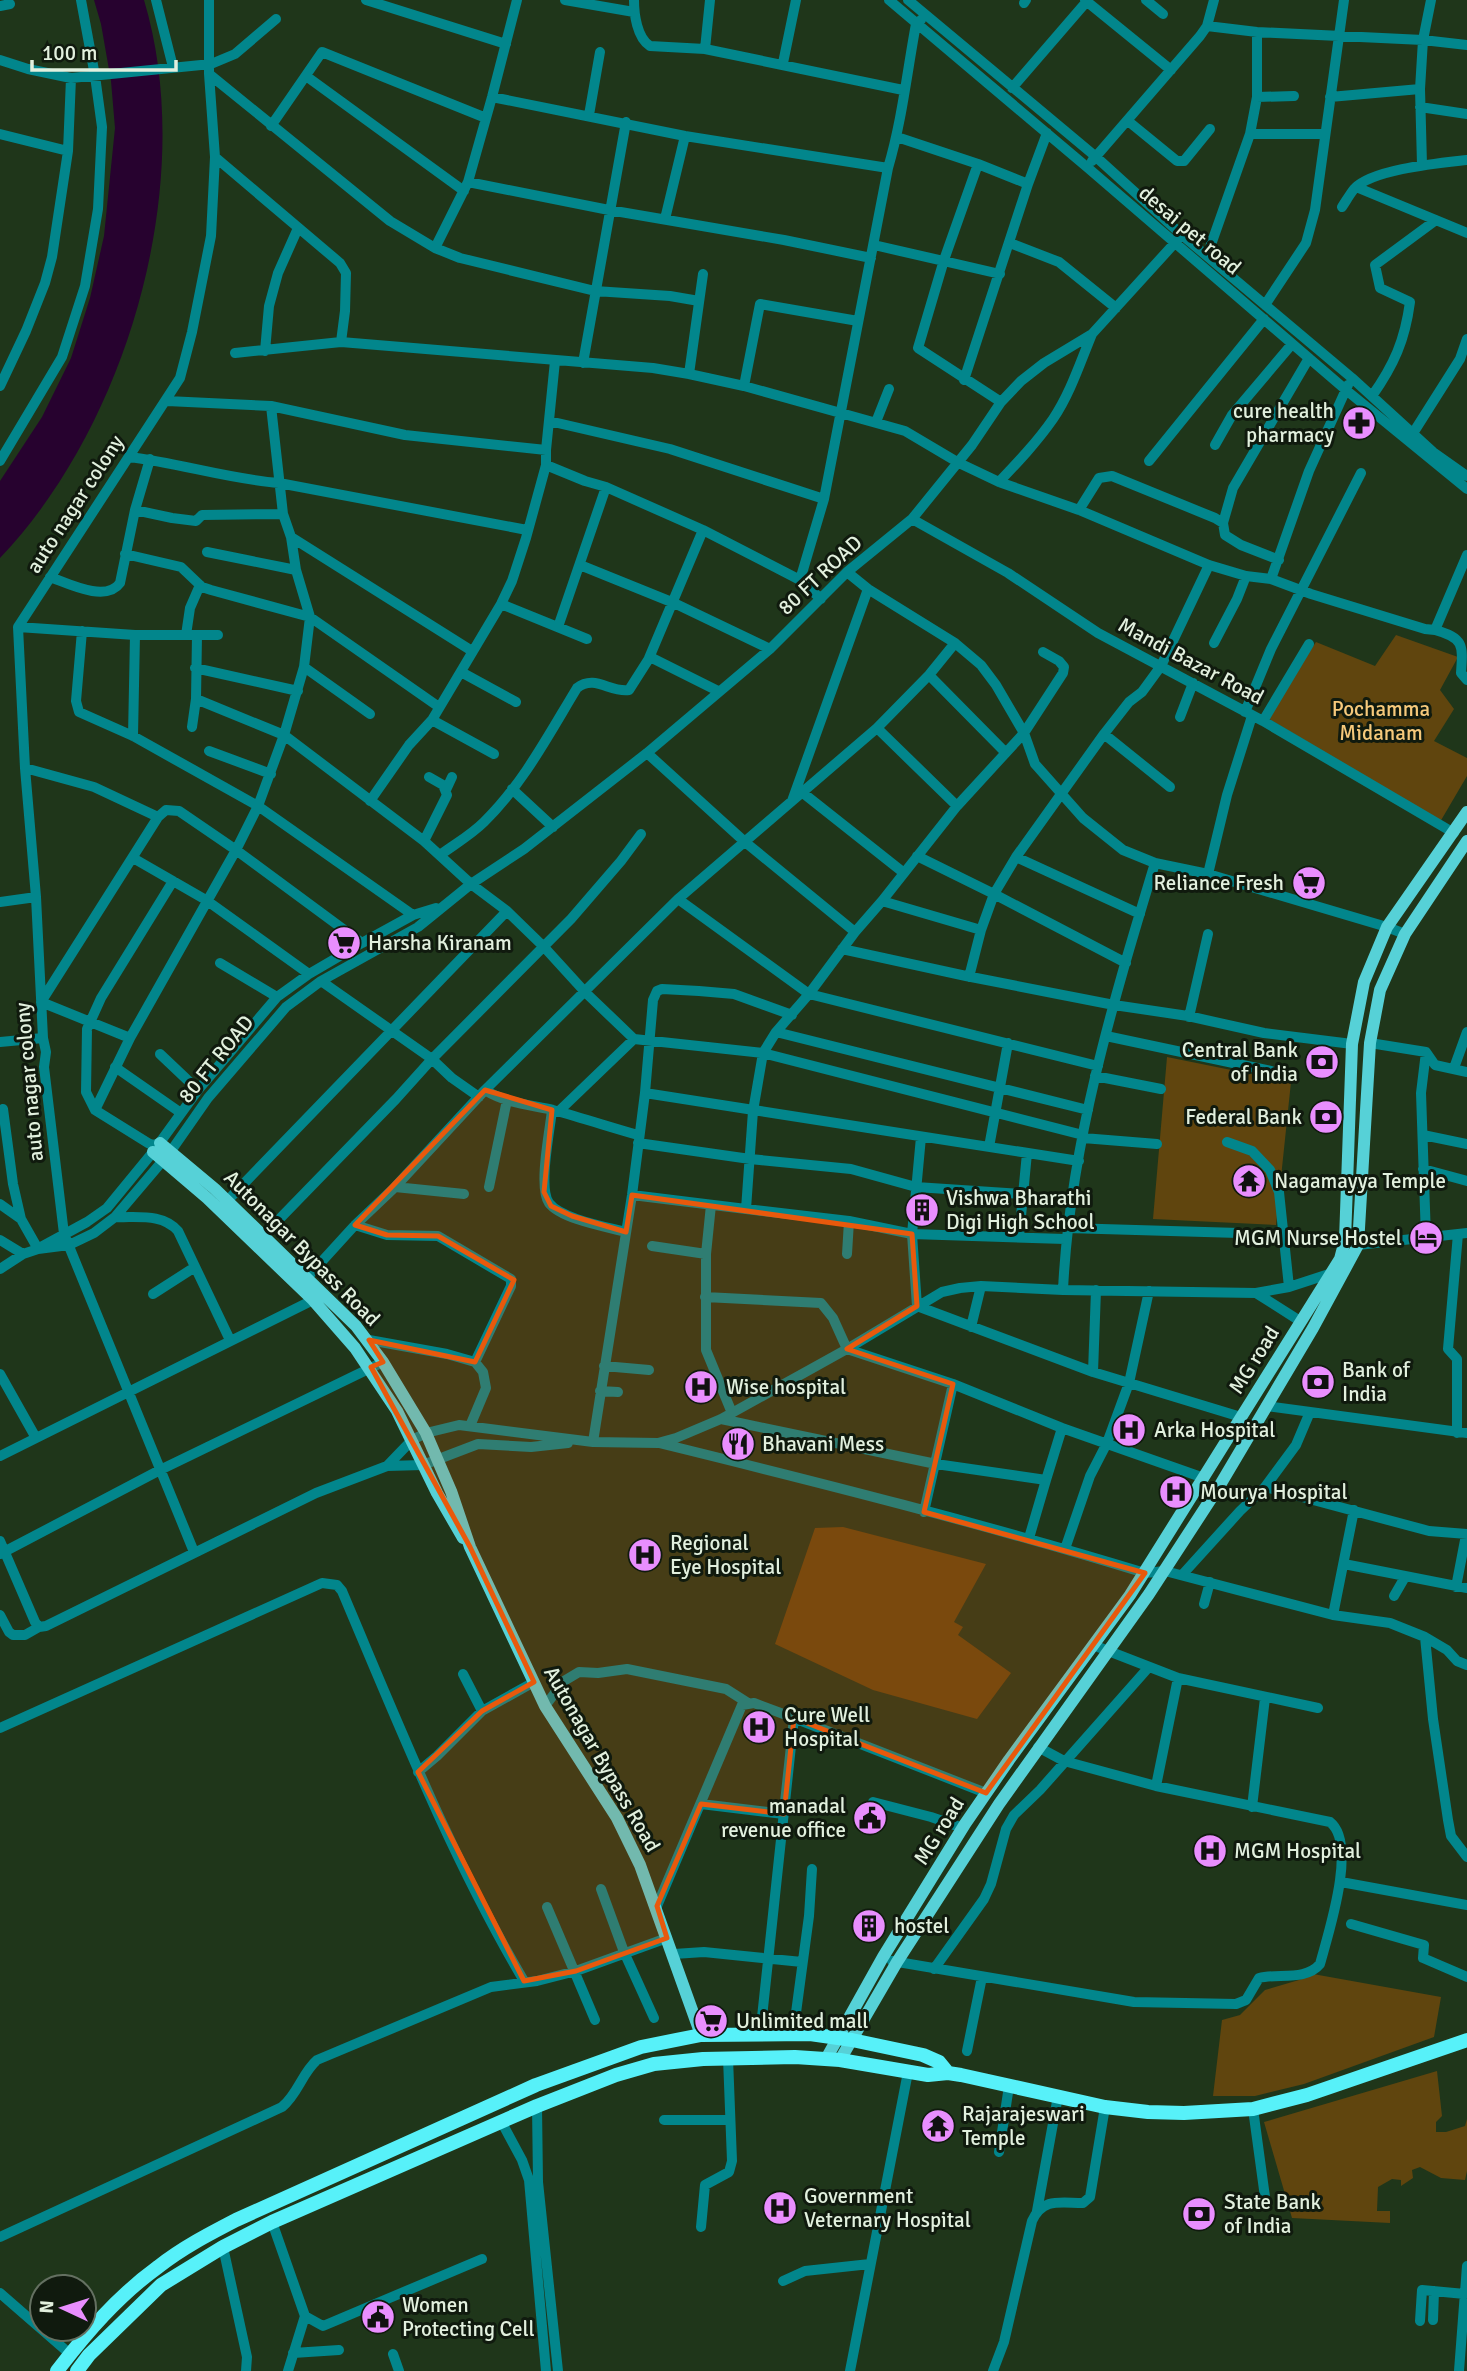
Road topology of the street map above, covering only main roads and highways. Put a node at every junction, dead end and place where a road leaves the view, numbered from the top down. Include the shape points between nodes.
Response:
1 (1467, 812) edge
2 (1467, 841) edge
3 (259, 1239) junction
4 (303, 1282) junction
5 (377, 1364) junction
6 (470, 1547) junction
7 (701, 2035) junction
8 (845, 2038) junction
9 (1467, 2040) edge
10 (833, 2059) junction
11 (948, 2073) junction
12 (303, 2190) junction
13 (308, 2206) junction
14 (57, 2371) edge
15 (77, 2371) edge

1 - 8 main road, MG road via 1387,927 1364,982 1352,1044 1345,1240 1340,1259 1145,1573 962,1828 883,1957
2 - 8 main road, MG road via 1405,934 1380,990 1370,1043 1358,1245 1313,1328 1165,1571 1038,1747
3 - 3 main road, Autonagar Bypass Road via 207,1198 162,1151 228,1200
3 - 4 main road, Autonagar Bypass Road
4 - 5 main road, Autonagar Bypass Road via 313,1300
4 - 5 main road, Autonagar Bypass Road via 369,1340
5 - 6 main road, Autonagar Bypass Road via 454,1525
5 - 6 main road, Autonagar Bypass Road via 426,1433
6 - 7 main road, Autonagar Bypass Road via 545,1706 617,1818 640,1865
7 - 8 highway
7 - 12 highway via 641,2047 567,2073
8 - 10 main road, MG road
8 - 11 highway via 923,2054
9 - 11 highway via 1253,2109 1184,2113 1105,2107
10 - 11 highway via 928,2075
10 - 13 highway via 727,2058 654,2064 537,2106
12 - 13 highway
12 - 14 highway via 236,2220 158,2266 92,2327
13 - 15 highway via 223,2247 161,2285

